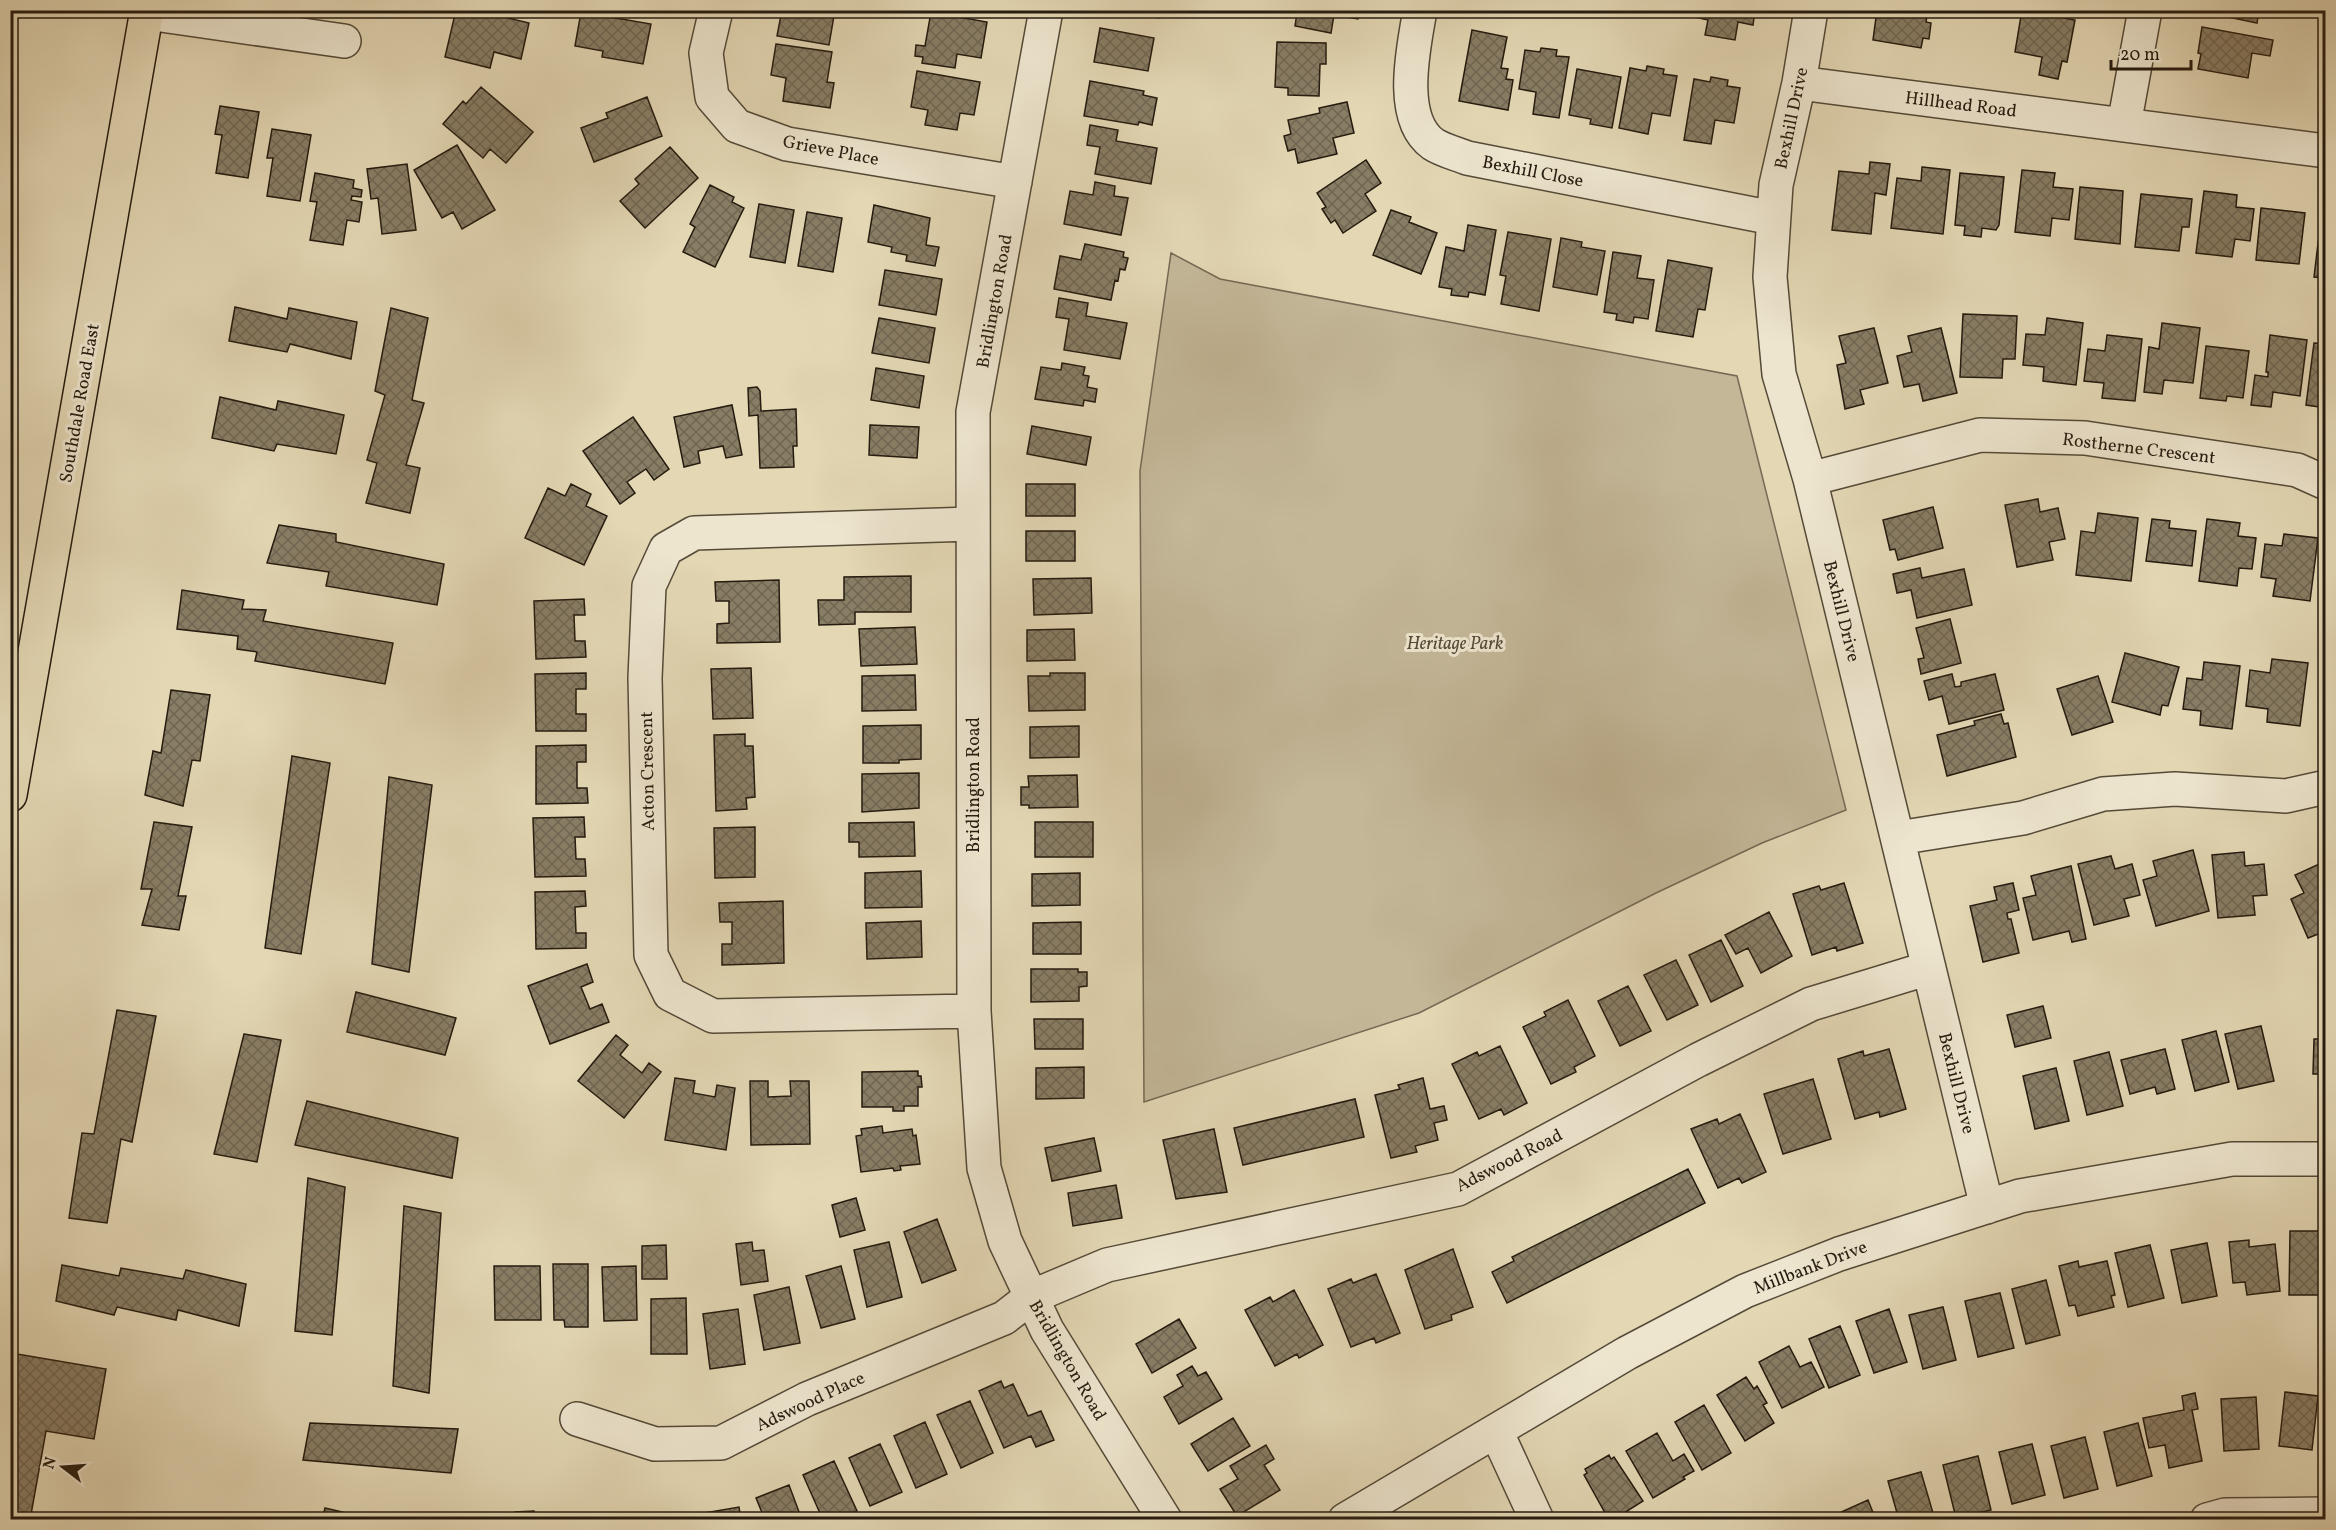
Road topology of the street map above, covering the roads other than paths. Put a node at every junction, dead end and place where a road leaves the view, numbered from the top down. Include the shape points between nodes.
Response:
1 (716, 10) edge
2 (1046, 10) edge
3 (1420, 10) edge
4 (1811, 10) edge
5 (2145, 10) edge
6 (147, 12) edge
7 (344, 41) dead end
8 (1799, 83) junction
9 (2124, 125) junction
10 (2325, 151) edge
11 (1016, 182) junction
12 (1773, 218) junction
13 (1810, 479) junction
14 (2325, 483) edge
15 (971, 524) junction
16 (2325, 787) edge
17 (10, 795) edge
18 (1898, 838) junction
19 (1929, 968) junction
20 (974, 1011) junction
21 (2325, 1159) edge
22 (1987, 1207) junction
23 (1031, 1297) junction
24 (577, 1419) dead end
25 (1496, 1431) junction
26 (2325, 1514) edge
27 (1166, 1520) edge
28 (1345, 1520) edge
29 (1538, 1520) edge
30 (2207, 1520) edge

1 - 11 street, Grieve Place via 706,53 712,97 737,126 787,144
2 - 11 street, Bridlington Road
3 - 12 street, Bexhill Close via 1409,72 1414,117 1432,143 1467,158
4 - 8 street, Bexhill Drive
5 - 9 street
6 - 7 street
6 - 17 main road, Southdale Road East
8 - 9 street, Hillhead Road
8 - 12 street, Bexhill Drive via 1776,184
9 - 10 street, Hillhead Road
11 - 15 street, Bridlington Road via 973,412
12 - 13 street, Bexhill Drive via 1770,277 1779,374
13 - 14 street, Rostherne Crescent via 1980,435 2085,438 2297,470
13 - 18 street, Bexhill Drive
15 - 20 street, Bridlington Road
15 - 20 street, Acton Crescent via 693,533 666,549 649,586 645,678 651,955 670,994 714,1016
16 - 18 street via 2286,796 2175,789 2103,794 2023,818
18 - 19 street, Bexhill Drive
19 - 22 street, Bexhill Drive
19 - 23 street, Adswood Road via 1811,1004 1458,1189 1107,1265
20 - 23 street, Bridlington Road via 984,1168 1005,1241
21 - 22 street, Millbank Drive via 2232,1159 2020,1196
22 - 25 street, Millbank Drive via 1839,1254 1745,1292 1627,1353
23 - 24 street, Adswood Place via 1004,1318 807,1400 721,1443 655,1444
23 - 27 street, Bridlington Road via 1047,1330
25 - 28 street, Millbank Drive
25 - 29 street
26 - 30 street via 2225,1515

